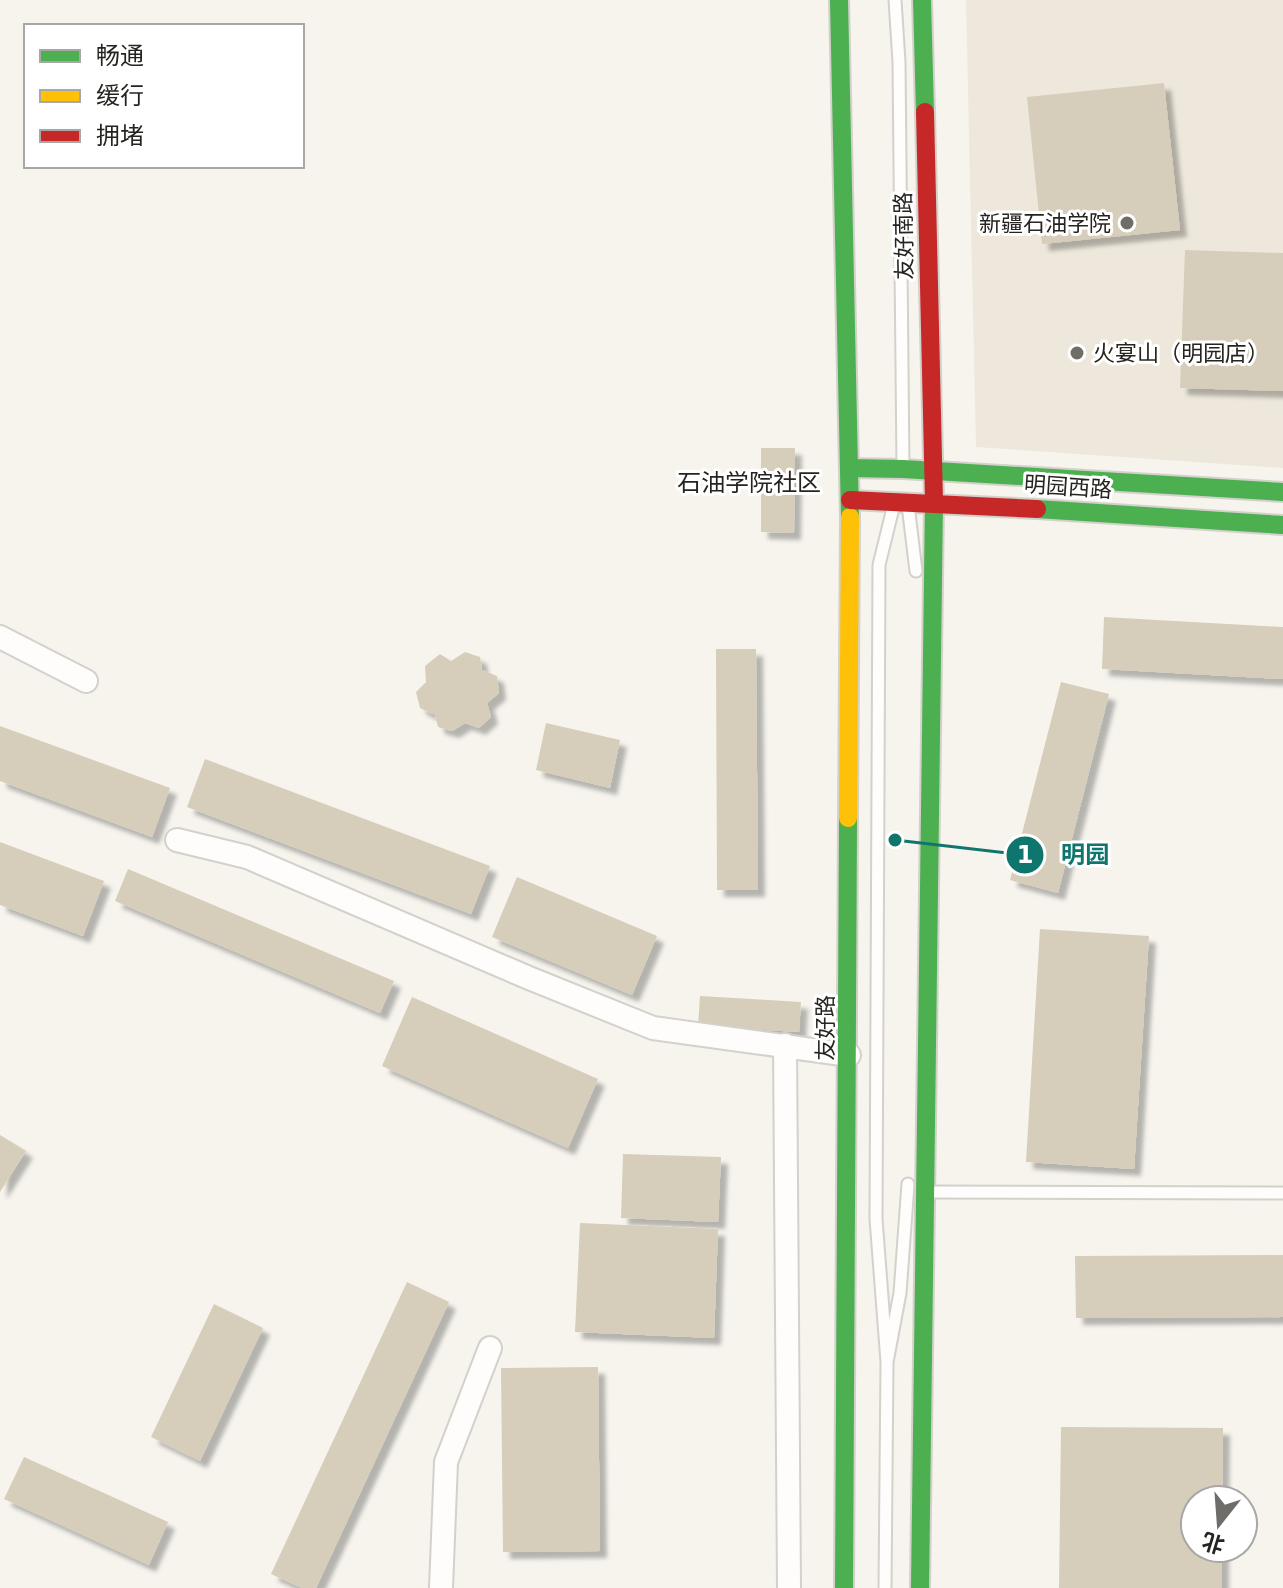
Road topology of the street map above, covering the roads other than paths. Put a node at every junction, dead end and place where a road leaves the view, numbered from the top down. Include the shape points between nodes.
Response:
1 (839, 0) edge
2 (895, 0) edge
3 (922, 0) edge
4 (850, 468) junction
5 (934, 471) junction
6 (902, 488) junction
7 (1283, 492) edge
8 (850, 500) junction
9 (934, 503) junction
10 (1283, 525) edge
11 (918, 584) dead end
12 (0, 637) edge
13 (86, 681) dead end
14 (177, 840) dead end
15 (785, 1045) junction
16 (849, 1055) junction
17 (909, 1173) dead end
18 (925, 1192) junction
19 (1283, 1193) edge
20 (490, 1348) dead end
21 (887, 1362) junction
22 (441, 1588) edge
23 (789, 1588) edge
24 (844, 1588) edge
25 (885, 1588) edge
26 (920, 1588) edge

1 - 4 main road
2 - 6 lane
3 - 5 main road, 友好南路
4 - 6 main road
4 - 8 main road, 友好路
5 - 6 main road, 明园西路
5 - 7 main road, 明园西路
5 - 9 main road
6 - 8 main road, 明园西路
6 - 9 main road, 明园西路
6 - 11 lane
6 - 21 lane via 879,565 876,1219
8 - 16 main road, 友好路
9 - 10 main road, 明园西路
9 - 18 main road
12 - 13 street
14 - 15 street via 247,857 653,1028
15 - 16 street
15 - 23 street
16 - 24 main road, 友好路
17 - 21 lane via 900,1293
18 - 19 lane
18 - 26 main road
20 - 22 street via 446,1462
21 - 25 lane

